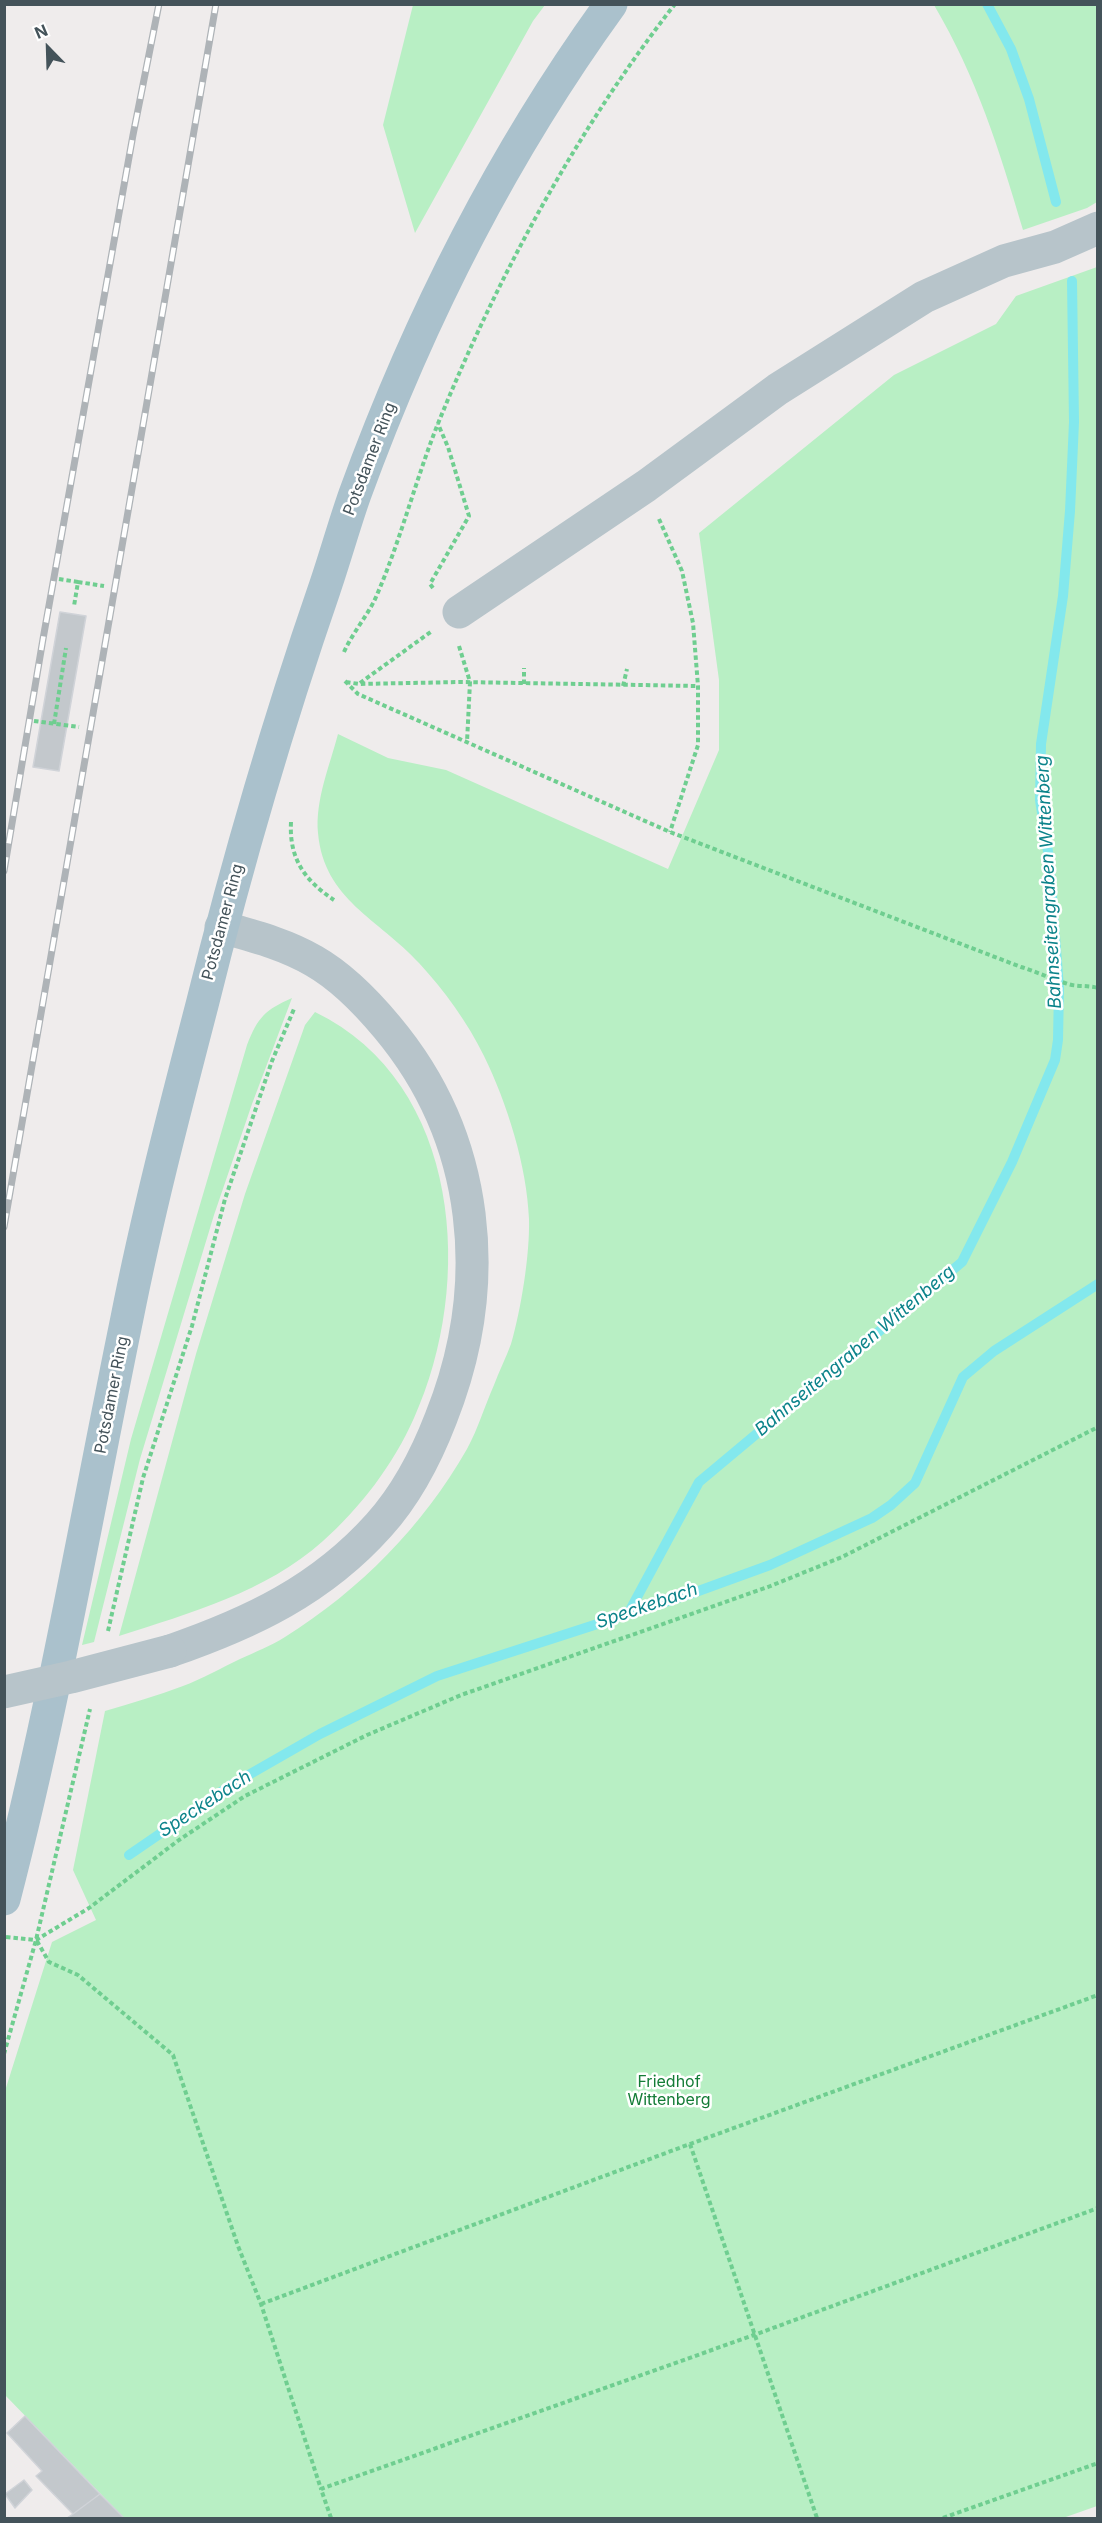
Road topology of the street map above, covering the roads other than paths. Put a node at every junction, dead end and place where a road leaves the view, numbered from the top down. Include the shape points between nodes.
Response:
1 (611, 4) edge
2 (1098, 228) edge
3 (450, 627) road end
4 (221, 927) junction
5 (4, 1692) edge
6 (4, 1899) edge

1 - 4 main road, Potsdamer Ring via 494,188 399,384 354,496 293,680
2 - 3 street via 1055,247 1004,261 924,297 778,389
4 - 5 street, bridge via 274,942 315,962 375,1012 421,1071 441,1110 466,1187 472,1275 461,1362 429,1448 408,1487 381,1524 317,1582 244,1624 170,1651
4 - 6 main road, Potsdamer Ring via 163,1154 47,1718

